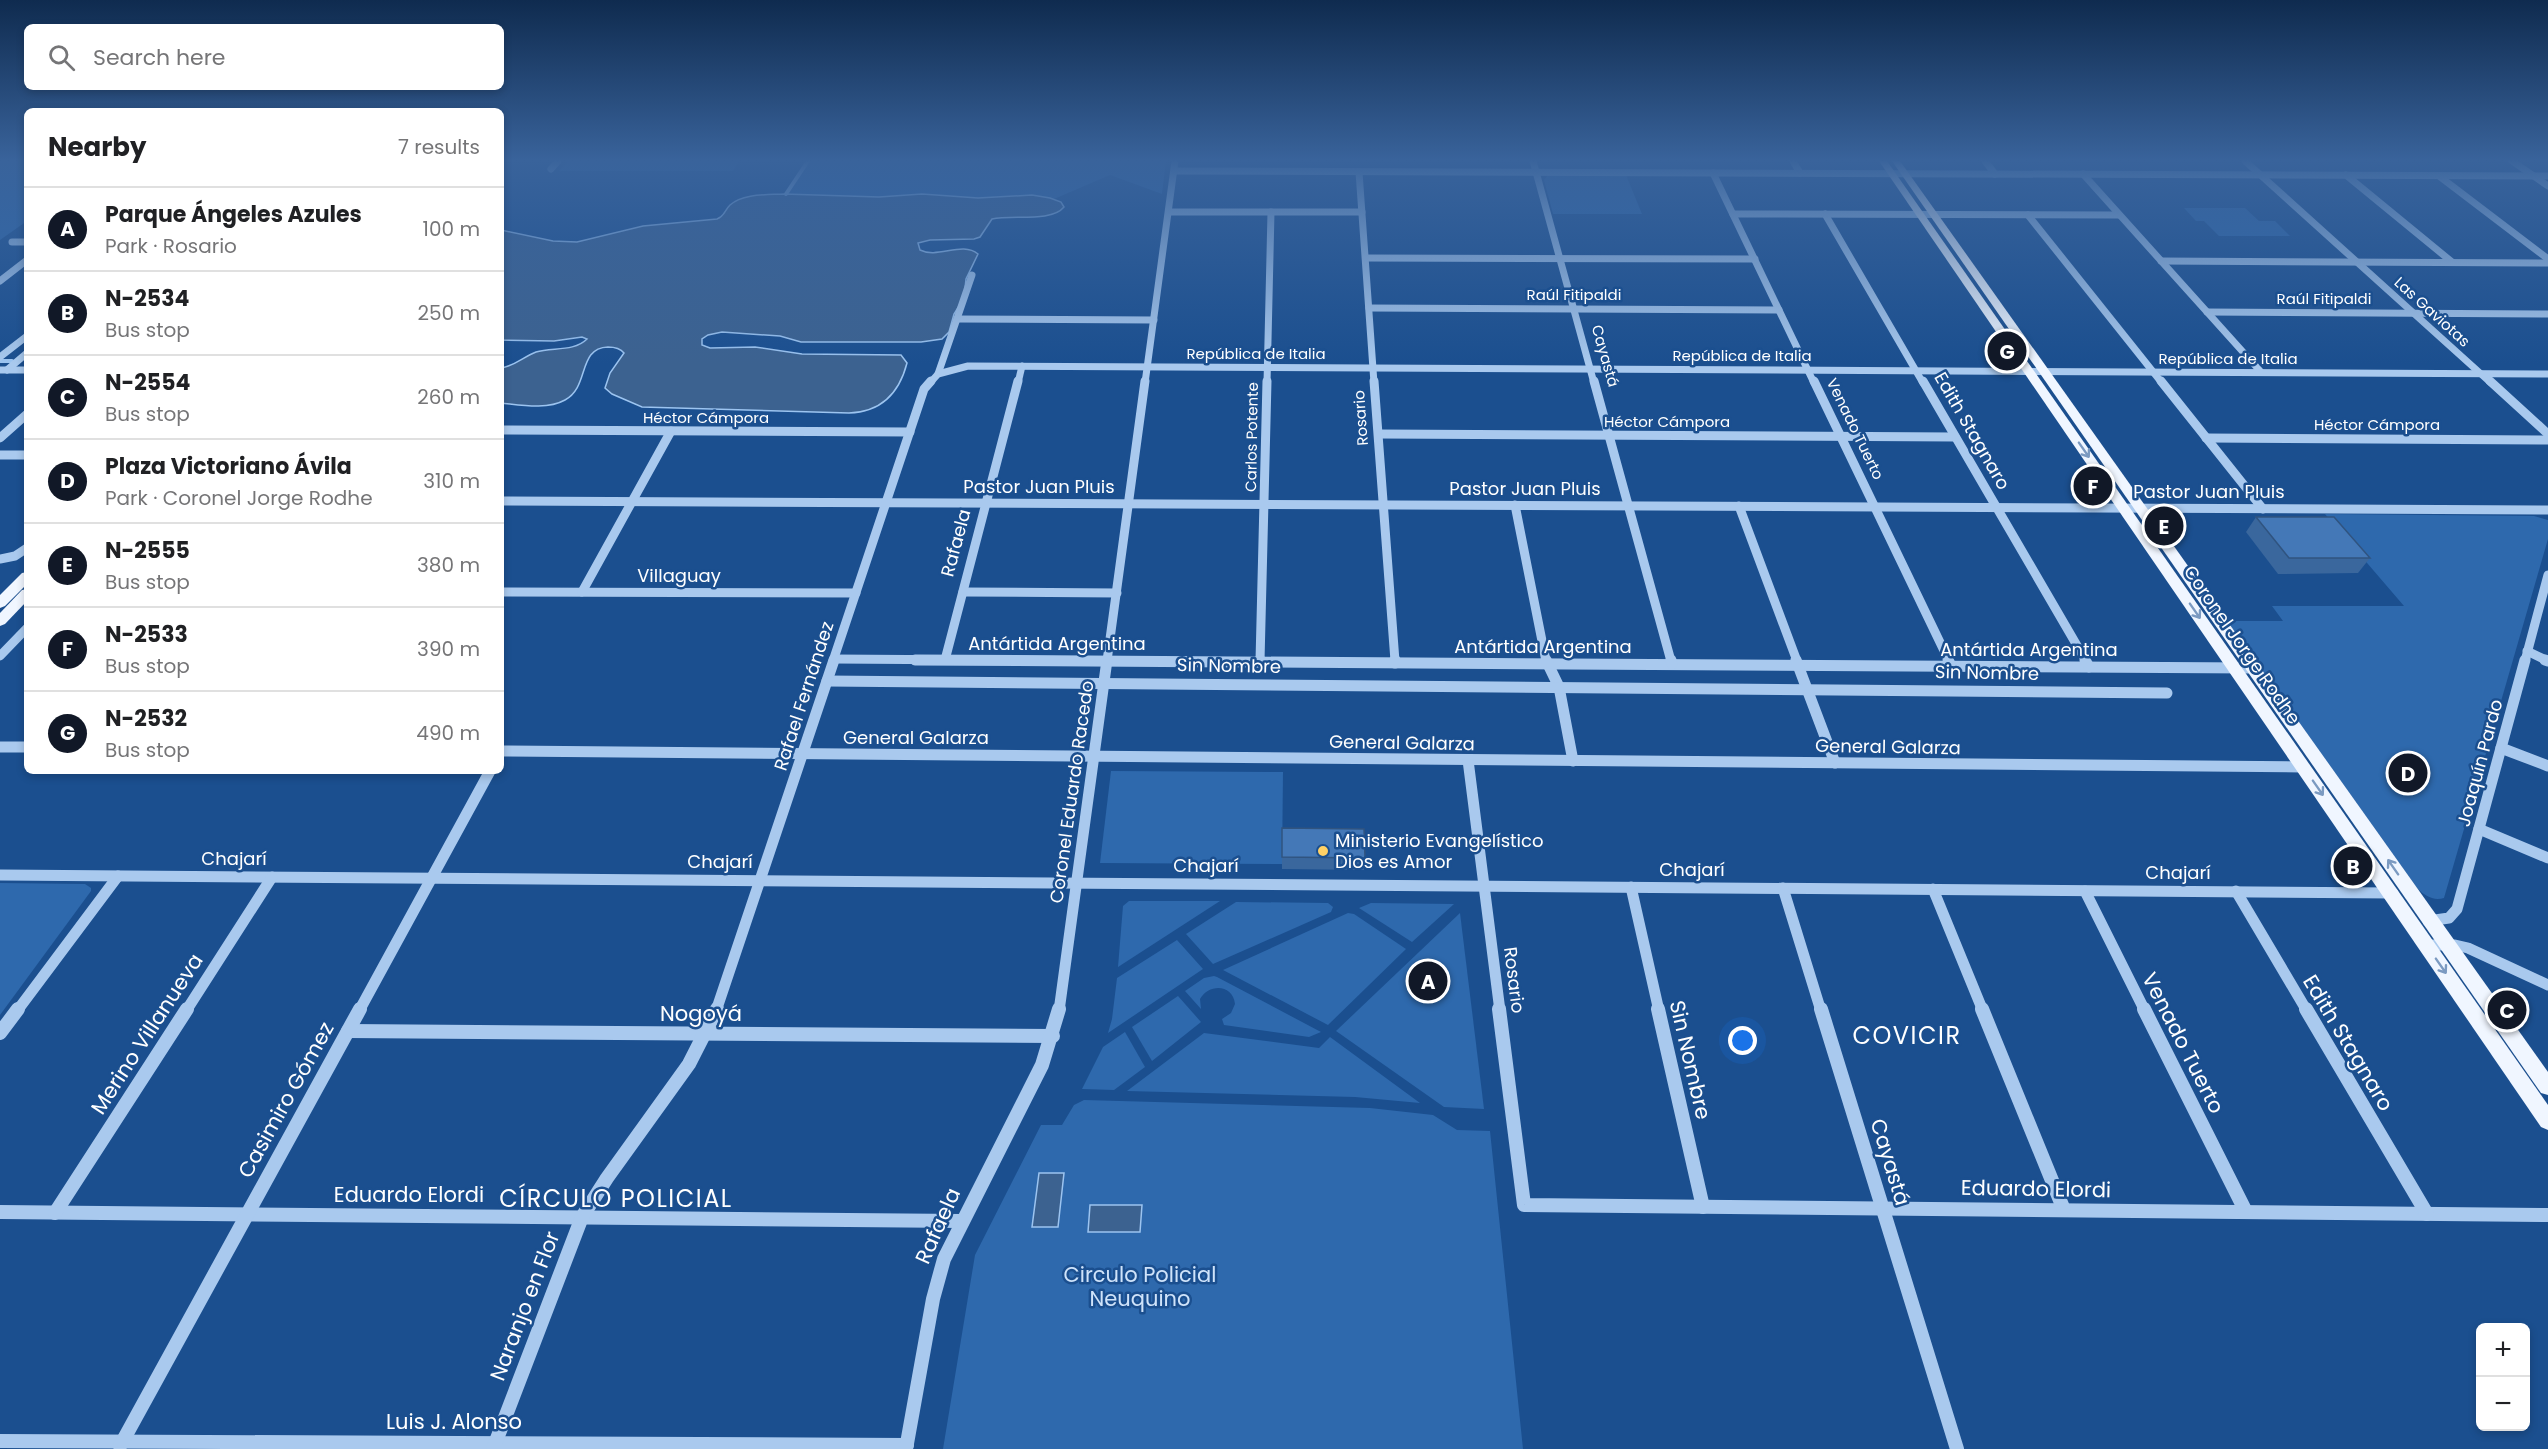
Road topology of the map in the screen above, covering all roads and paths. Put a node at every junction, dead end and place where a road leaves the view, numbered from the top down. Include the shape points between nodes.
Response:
1 (1166, 229) edge
2 (1271, 229) edge
3 (1363, 229) edge
4 (1552, 229) edge
5 (1740, 229) edge
6 (1834, 229) edge
7 (1937, 229) edge
8 (2039, 229) edge
9 (2131, 229) edge
10 (2320, 229) edge
11 (2411, 229) edge
12 (2506, 229) edge
13 (12, 242) dead end
14 (24, 242) edge
15 (1366, 258) junction
16 (1561, 259) junction
17 (1755, 260) junction
18 (2161, 261) junction
19 (2548, 261) edge
20 (24, 262) edge
21 (2357, 262) junction
22 (2452, 262) junction
23 (972, 275) dead end
24 (0, 281) edge
25 (1369, 308) junction
26 (1575, 309) junction
27 (1779, 310) junction
28 (2207, 312) junction
29 (2414, 313) junction
30 (2548, 314) edge
31 (957, 319) junction
32 (1154, 320) junction
33 (24, 338) edge
34 (0, 347) edge
35 (13, 347) junction
36 (24, 347) edge
37 (24, 355) edge
38 (0, 357) edge
39 (1022, 366) junction
40 (1148, 367) junction
41 (1267, 367) junction
42 (1374, 368) junction
43 (1592, 369) junction
44 (4, 370) edge
45 (24, 370) edge
46 (1808, 370) junction
47 (1916, 370) junction
48 (2035, 371) junction
49 (2153, 372) junction
50 (2261, 372) junction
51 (2481, 373) junction
52 (938, 374) junction
53 (2548, 374) edge
54 (24, 417) edge
55 (504, 430) edge
56 (671, 431) junction
57 (910, 432) junction
58 (1379, 434) junction
59 (2548, 434) edge
60 (1610, 435) junction
61 (1840, 436) junction
62 (1955, 436) junction
63 (0, 438) edge
64 (2206, 438) junction
65 (2548, 440) edge
66 (0, 455) edge
67 (24, 455) edge
68 (504, 501) edge
69 (632, 501) junction
70 (886, 502) junction
71 (986, 503) junction
72 (1129, 504) junction
73 (1264, 504) junction
74 (1384, 505) junction
75 (1515, 505) junction
76 (1629, 506) junction
77 (1739, 506) junction
78 (1874, 507) junction
79 (1996, 507) junction
80 (2123, 508) junction
81 (2139, 508) junction
82 (2263, 509) junction
83 (2548, 510) edge
84 (24, 550) edge
85 (0, 559) edge
86 (2548, 576) edge
87 (24, 579) edge
88 (504, 592) edge
89 (582, 592) junction
90 (963, 592) junction
91 (856, 593) junction
92 (1118, 593) junction
93 (24, 596) edge
94 (0, 603) edge
95 (0, 621) edge
96 (24, 631) edge
97 (2527, 651) junction
98 (0, 656) edge
99 (834, 659) junction
100 (945, 660) junction
101 (1108, 661) junction
102 (2548, 661) edge
103 (1260, 662) junction
104 (1395, 663) junction
105 (1547, 664) junction
106 (1672, 664) junction
107 (1797, 665) junction
108 (1951, 666) junction
109 (2089, 667) junction
110 (2234, 668) junction
111 (2252, 668) junction
112 (827, 681) junction
113 (1105, 683) junction
114 (1559, 687) junction
115 (1806, 690) junction
116 (2167, 693) dead end
117 (0, 747) edge
118 (24, 747) edge
119 (2501, 748) junction
120 (504, 751) edge
121 (803, 754) junction
122 (1095, 756) junction
123 (1468, 760) junction
124 (1573, 761) junction
125 (1834, 763) junction
126 (2548, 766) edge
127 (2303, 767) junction
128 (488, 774) edge
129 (2479, 829) junction
130 (2548, 858) edge
131 (0, 875) edge
132 (118, 876) junction
133 (272, 877) junction
134 (432, 878) junction
135 (760, 881) junction
136 (1077, 883) junction
137 (1484, 886) junction
138 (1631, 887) junction
139 (1783, 888) junction
140 (1933, 889) junction
141 (2085, 891) junction
142 (2236, 891) junction
143 (2390, 893) junction
144 (2411, 893) junction
145 (2410, 921) junction
146 (2431, 921) junction
147 (2426, 945) junction
148 (2448, 945) junction
149 (2548, 985) edge
150 (348, 1031) junction
151 (0, 1033) edge
152 (707, 1033) junction
153 (1053, 1036) junction
154 (2548, 1087) edge
155 (2548, 1121) edge
156 (1524, 1205) joint
157 (1703, 1207) junction
158 (1882, 1209) junction
159 (2064, 1210) junction
160 (0, 1212) edge
161 (2246, 1212) junction
162 (55, 1213) junction
163 (2427, 1214) junction
164 (247, 1215) junction
165 (2548, 1215) edge
166 (582, 1217) junction
167 (962, 1221) junction
168 (0, 1441) edge
169 (120, 1445) edge
170 (494, 1446) edge
171 (907, 1447) edge
172 (1957, 1449) edge

1 - 32 street, Coronel Eduardo Racedo
2 - 41 street, Carlos Potente
3 - 15 street, Rosario
4 - 16 street, Cayastá
5 - 17 street, Venado Tuerto
6 - 47 street, Edith Stagnaro
7 - 48 main road, Coronel Jorge Rodhe
8 - 49 street
9 - 18 street
10 - 21 street, Las Gaviotas
11 - 22 street
12 - 19 street
13 - 14 street
15 - 16 street
15 - 25 street, Rosario
16 - 17 street
16 - 26 street, Cayastá
17 - 27 street, Venado Tuerto
18 - 21 street
18 - 28 street
19 - 22 street
20 - 24 street
21 - 22 street
21 - 29 street, Las Gaviotas
23 - 31 street, Rafael Fernández
25 - 26 street, Raúl Fitipaldi
25 - 42 street, Rosario
26 - 27 street, Raúl Fitipaldi
26 - 43 street, Cayastá
27 - 46 street, Venado Tuerto
28 - 29 street, Raúl Fitipaldi
28 - 50 street
29 - 30 street, Raúl Fitipaldi
29 - 51 street, Las Gaviotas
31 - 32 street
31 - 52 street, Rafael Fernández
32 - 40 street, Coronel Eduardo Racedo
33 - 35 street
34 - 35 street
35 - 36 street
35 - 38 street
37 - 44 street
39 - 40 street, República de Italia
39 - 52 street, República de Italia via 968,366
39 - 71 street, Rafaela
40 - 41 street, República de Italia
40 - 72 street, Coronel Eduardo Racedo
41 - 42 street, República de Italia
41 - 73 street, Carlos Potente
42 - 43 street, República de Italia
42 - 58 street, Rosario
43 - 46 street, República de Italia
43 - 60 street, Cayastá
44 - 45 street
46 - 47 street, República de Italia
46 - 61 street, Venado Tuerto
47 - 48 street, República de Italia
47 - 62 street, Edith Stagnaro
48 - 49 street, República de Italia
48 -> 80 main road, Coronel Jorge Rodhe
48 - 81 main road, Coronel Jorge Rodhe
49 - 50 street, República de Italia
49 - 64 street
50 - 51 street, República de Italia
51 - 53 street, República de Italia
51 - 59 street, Las Gaviotas
52 - 57 street, Rafael Fernández via 924,389
54 - 63 street
55 - 56 street, Héctor Cámpora
56 - 57 street, Héctor Cámpora
56 - 69 street
57 - 70 street, Rafael Fernández
58 - 60 street, Héctor Cámpora
58 - 74 street, Rosario
60 - 61 street, Héctor Cámpora
60 - 76 street, Cayastá
61 - 62 street, Héctor Cámpora
61 - 78 street, Venado Tuerto
62 - 79 street, Edith Stagnaro
64 - 65 street, Héctor Cámpora
64 - 82 street
66 - 67 street
68 - 69 street, Pastor Juan Pluis
69 - 70 street, Pastor Juan Pluis
69 - 89 street
70 - 71 street, Pastor Juan Pluis
70 - 91 street, Rafael Fernández
71 - 72 street, Pastor Juan Pluis
71 - 90 street, Rafaela
72 - 73 street, Pastor Juan Pluis
72 - 92 street, Coronel Eduardo Racedo
73 - 74 street, Pastor Juan Pluis
73 - 103 street, Carlos Potente
74 - 75 street, Pastor Juan Pluis
74 - 104 street, Rosario
75 - 76 street, Pastor Juan Pluis
75 - 105 street
76 - 77 street, Pastor Juan Pluis
76 - 106 street, Cayastá
77 - 78 street, Pastor Juan Pluis
77 - 107 street
78 - 79 street, Pastor Juan Pluis
78 - 108 street, Venado Tuerto
79 - 80 street, Pastor Juan Pluis
79 - 109 street, Edith Stagnaro
80 - 81 street, Pastor Juan Pluis
80 -> 110 main road, Coronel Jorge Rodhe
81 - 82 street, Pastor Juan Pluis
81 - 111 main road, Coronel Jorge Rodhe
82 - 83 street, Pastor Juan Pluis
84 - 85 street
86 - 97 street, Joaquín Pardo
87 - 94 main road
88 - 89 street, Villaguay
89 - 91 street, Villaguay
90 - 92 street
90 - 100 street, Rafaela
91 - 99 street, Rafael Fernández
92 - 101 street, Coronel Eduardo Racedo
93 - 95 main road
96 - 98 street
97 - 102 street
97 - 119 street, Joaquín Pardo
99 - 100 street, Antártida Argentina
99 - 112 street, Rafael Fernández
100 - 101 street, Antártida Argentina
101 - 103 street, Antártida Argentina
101 - 113 street, Coronel Eduardo Racedo
103 - 104 street, Antártida Argentina
104 - 105 street, Antártida Argentina
105 - 106 street, Antártida Argentina
105 - 114 street
106 - 107 street, Antártida Argentina
107 - 108 street, Antártida Argentina
107 - 115 street
108 - 109 street, Antártida Argentina
109 - 110 street, Antártida Argentina
110 - 111 street, Antártida Argentina
110 - 127 main road, Coronel Jorge Rodhe
144 -> 111 main road, Coronel Jorge Rodhe
112 - 113 street, Sin Nombre
112 - 121 street, Rafael Fernández
113 - 114 street, Sin Nombre
113 - 122 street, Coronel Eduardo Racedo
114 - 115 street, Sin Nombre
114 - 124 street
115 - 116 street, Sin Nombre
115 - 125 street
117 - 118 street
119 - 126 street
119 - 129 street, Joaquín Pardo
120 - 121 street, General Galarza
121 - 122 street, General Galarza
121 - 135 street, Rafael Fernández
122 - 123 street, General Galarza
122 - 136 street, Coronel Eduardo Racedo
123 - 124 street, General Galarza
123 - 137 street, Rosario
124 - 125 street, General Galarza
125 - 127 street, General Galarza
127 -> 143 main road, Coronel Jorge Rodhe
128 - 134 street, Casimiro Gómez
129 - 130 street
129 - 146 street, Joaquín Pardo via 2457,909 2449,918
131 - 132 street, Chajarí
132 - 133 street, Chajarí
132 - 151 street
133 - 134 street, Chajarí
133 - 162 street, Merino Villanueva
134 - 135 street, Chajarí
134 - 150 street, Casimiro Gómez
135 - 136 street, Chajarí
135 - 152 street, Rafael Fernández
136 - 137 street, Chajarí
136 - 153 street, Coronel Eduardo Racedo
137 - 138 street, Chajarí
137 - 156 street, Rosario
138 - 139 street, Chajarí
138 - 157 street, Sin Nombre
139 - 140 street, Chajarí
139 - 158 street, Cayastá
140 - 141 street, Chajarí
140 - 159 street
141 - 142 street, Chajarí
141 - 161 street, Venado Tuerto
142 - 143 street, Chajarí
142 - 163 street, Edith Stagnaro
143 - 144 street, Chajarí
143 - 145 main road, Coronel Jorge Rodhe
144 - 146 main road, Coronel Jorge Rodhe
145 - 146 street, Joaquín Pardo
145 - 147 main road, Coronel Jorge Rodhe
146 - 148 main road, Coronel Jorge Rodhe
147 - 148 street
147 -> 155 main road, Coronel Jorge Rodhe
148 - 149 street via 2468,948
148 - 154 main road, Coronel Jorge Rodhe
150 - 152 street, Nogoyá
150 - 164 street, Casimiro Gómez
152 - 153 street, Nogoyá
152 - 166 street, Naranjo en Flor
153 - 167 street, Rafaela
156 - 157 street, Eduardo Elordi
157 - 158 street, Eduardo Elordi
158 - 159 street, Eduardo Elordi
158 - 172 street, Cayastá
159 - 161 street, Eduardo Elordi
160 - 162 street, Eduardo Elordi
161 - 163 street, Eduardo Elordi
162 - 164 street, Eduardo Elordi
163 - 165 street, Eduardo Elordi
164 - 166 street, Eduardo Elordi
164 - 169 street, Casimiro Gómez
166 - 167 street, Eduardo Elordi
166 - 170 street, Naranjo en Flor
167 - 171 street, Rafaela via 937,1280
168 - 169 street, Luis J. Alonso
169 - 170 street, Luis J. Alonso
170 - 171 street, Luis J. Alonso

